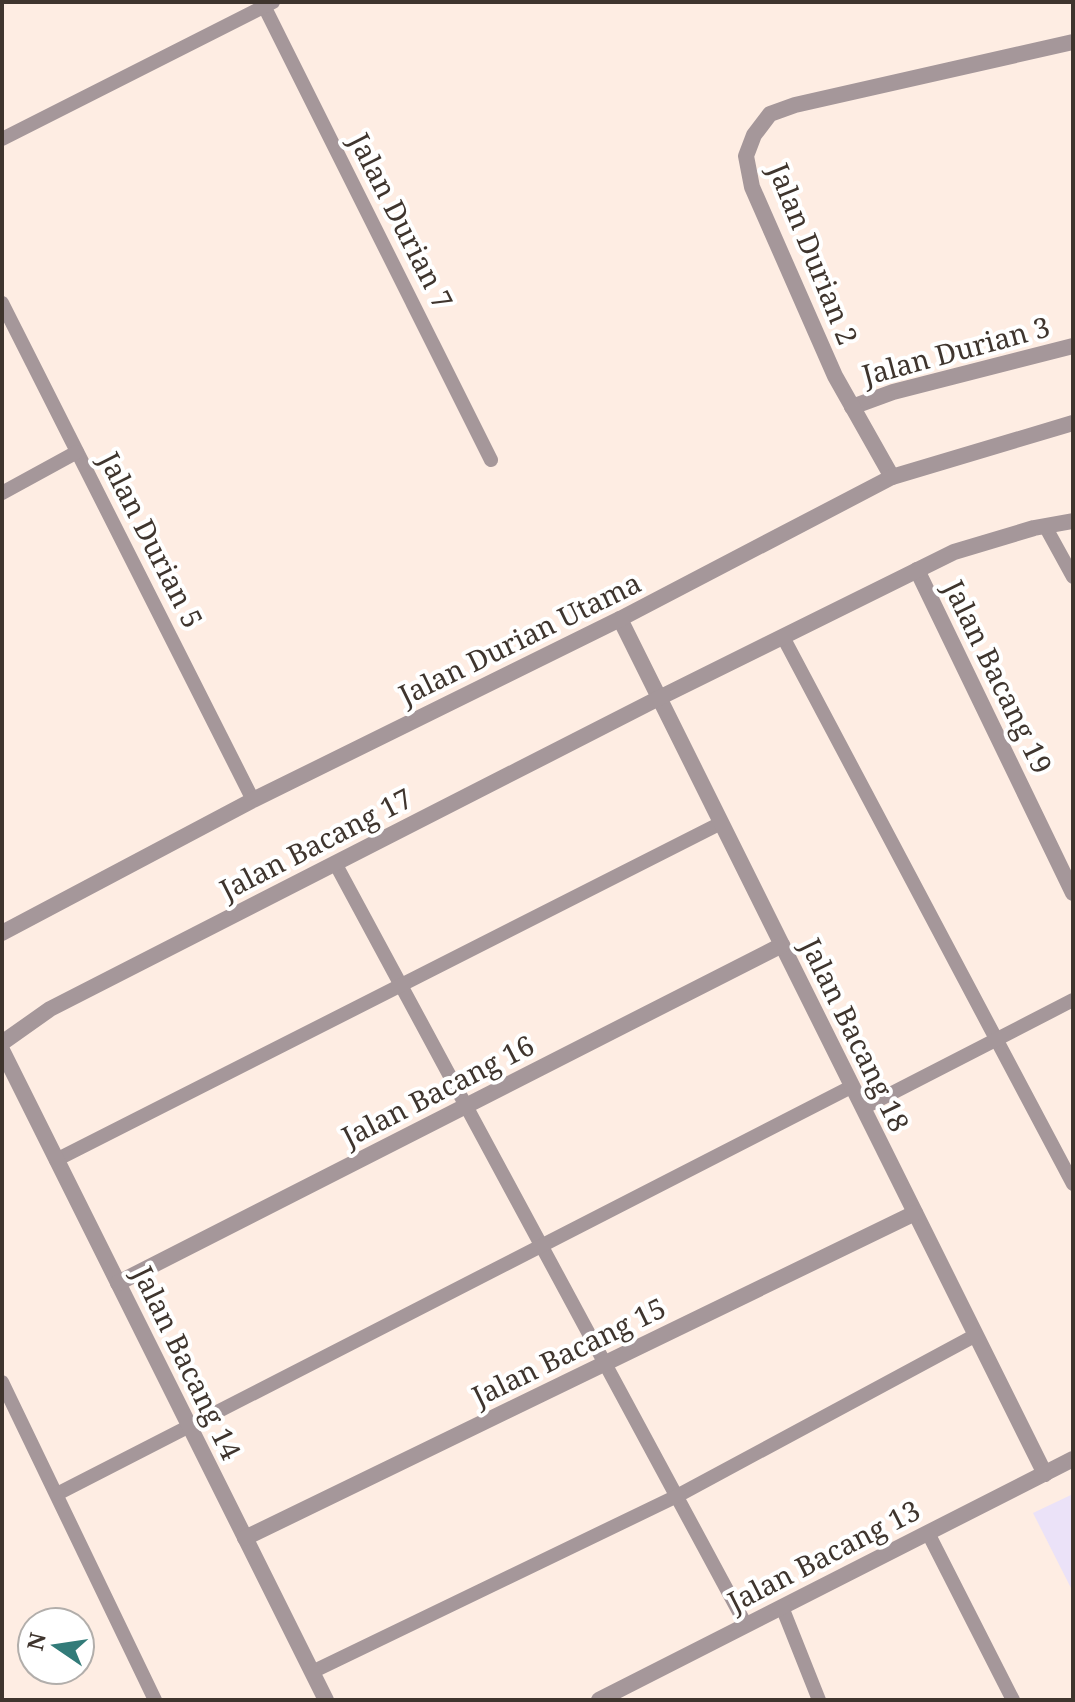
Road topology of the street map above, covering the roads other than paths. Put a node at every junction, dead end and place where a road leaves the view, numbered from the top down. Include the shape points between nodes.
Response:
1 (269, 4) edge
2 (1073, 42) edge
3 (2, 139) edge
4 (2, 303) edge
5 (1073, 346) edge
6 (852, 407) junction
7 (1073, 423) edge
8 (77, 452) junction
9 (491, 460) dead end
10 (892, 477) junction
11 (2, 493) edge
12 (1073, 521) edge
13 (1045, 526) junction
14 (917, 570) junction
15 (1073, 577) edge
16 (620, 619) junction
17 (783, 637) junction
18 (659, 698) junction
19 (253, 800) junction
20 (721, 823) junction
21 (335, 863) junction
22 (1073, 893) edge
23 (2, 933) edge
24 (782, 945) junction
25 (402, 986) junction
26 (1073, 1000) edge
27 (996, 1039) junction
28 (2, 1043) edge
29 (2, 1050) edge
30 (851, 1087) junction
31 (466, 1106) junction
32 (863, 1108) junction
33 (56, 1160) junction
34 (1073, 1184) edge
35 (915, 1213) junction
36 (541, 1245) junction
37 (118, 1283) junction
38 (976, 1335) junction
39 (605, 1363) junction
40 (2, 1382) edge
41 (189, 1426) junction
42 (1073, 1459) edge
43 (1045, 1474) junction
44 (57, 1494) junction
45 (677, 1496) junction
46 (928, 1533) junction
47 (245, 1538) junction
48 (782, 1607) junction
49 (746, 1625) junction
50 (312, 1672) junction
51 (155, 1700) edge
52 (326, 1700) edge
53 (599, 1700) edge
54 (819, 1700) edge
55 (1013, 1700) edge

1 - 3 lane
1 - 9 lane, Jalan Durian 7
2 - 6 street, Jalan Durian 2 via 795,105 770,114 754,135 746,156 752,187
4 - 8 lane, Jalan Durian 5
5 - 6 street, Jalan Durian 3
6 - 10 street, Jalan Durian 2
7 - 10 street, Jalan Durian Utama
8 - 11 lane
8 - 19 lane, Jalan Durian 5
10 - 16 street, Jalan Durian Utama
12 - 13 street, Jalan Bacang 17
13 - 14 street, Jalan Bacang 17 via 954,552
13 - 15 lane
14 - 17 street, Jalan Bacang 17
14 - 22 street, Jalan Bacang 19
16 - 18 street, Jalan Bacang 18
16 - 19 street, Jalan Durian Utama
17 - 18 street, Jalan Bacang 17
17 - 27 lane
18 - 20 street, Jalan Bacang 18
18 - 21 street, Jalan Bacang 17
19 - 23 street, Jalan Durian Utama
20 - 24 street, Jalan Bacang 18
20 - 25 lane
21 - 25 lane
21 - 28 street, Jalan Bacang 17 via 50,1009
24 - 30 street, Jalan Bacang 18
24 - 31 street, Jalan Bacang 16
25 - 31 lane
25 - 33 lane
26 - 27 lane
27 - 32 lane
27 - 34 lane
29 - 33 street, Jalan Bacang 14
30 - 32 street, Jalan Bacang 18
30 - 36 lane
31 - 36 lane
31 - 37 street, Jalan Bacang 16
32 - 35 street, Jalan Bacang 18
33 - 37 street, Jalan Bacang 14
35 - 38 street, Jalan Bacang 18
35 - 39 street, Jalan Bacang 15
36 - 39 lane
36 - 41 lane
37 - 41 street, Jalan Bacang 14
38 - 43 street, Jalan Bacang 18
38 - 45 lane
39 - 45 lane
39 - 47 street, Jalan Bacang 15
40 - 44 lane
41 - 44 lane
41 - 47 street, Jalan Bacang 14
42 - 43 street, Jalan Bacang 13
43 - 46 street, Jalan Bacang 13
44 - 51 lane
45 - 49 lane
45 - 50 lane
46 - 48 street, Jalan Bacang 13
46 - 55 lane
47 - 50 street, Jalan Bacang 14
48 - 49 street, Jalan Bacang 13
48 - 54 lane
49 - 53 street, Jalan Bacang 13
50 - 52 street, Jalan Bacang 14

